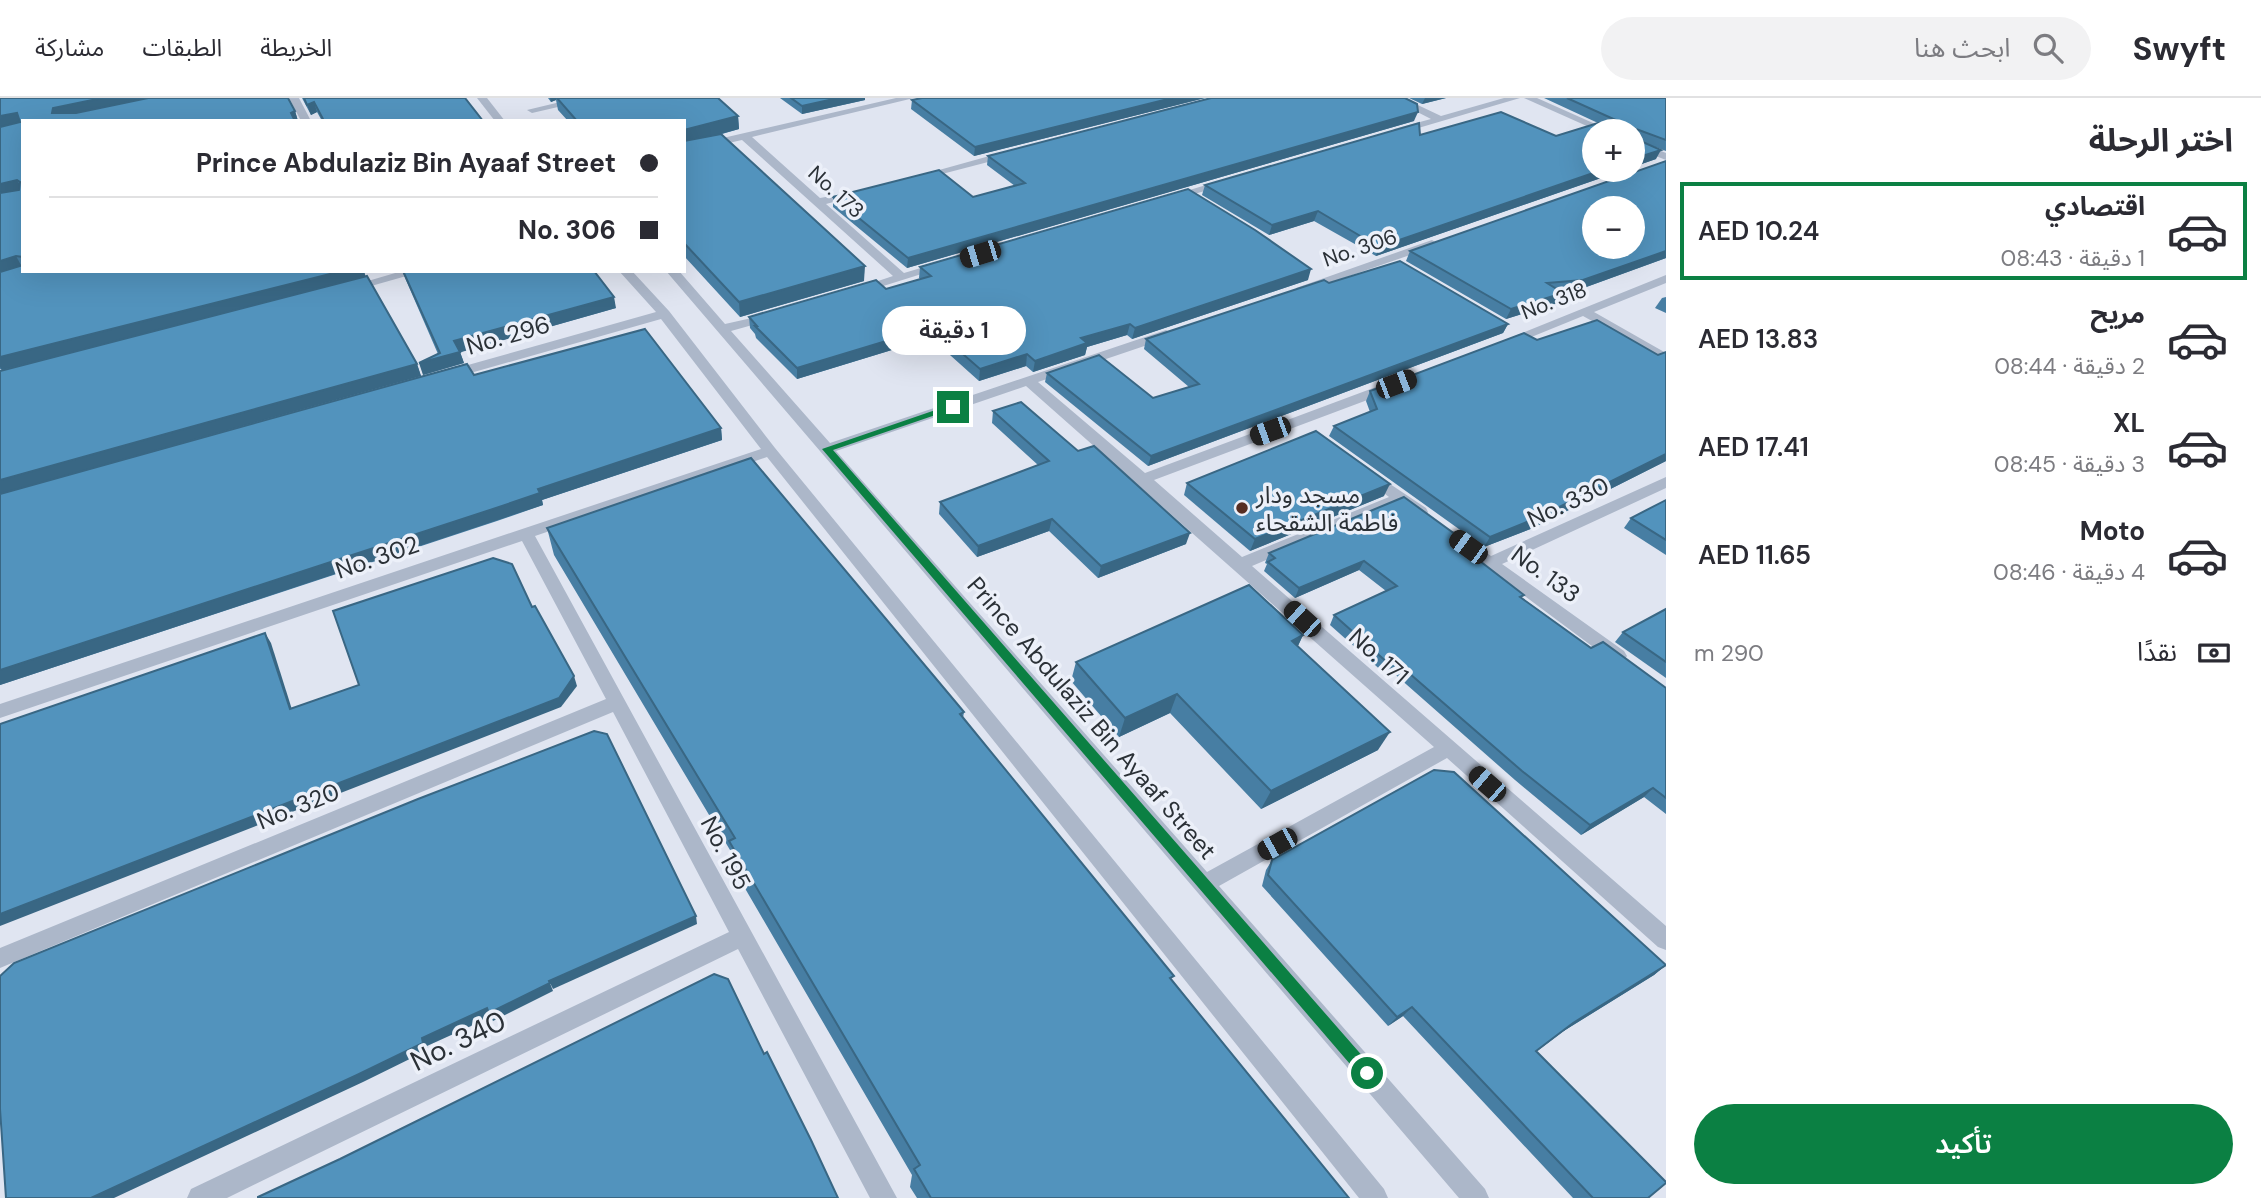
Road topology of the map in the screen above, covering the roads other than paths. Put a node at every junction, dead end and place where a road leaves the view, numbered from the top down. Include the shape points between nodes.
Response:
1 (294, 98) edge
2 (482, 98) edge
3 (592, 98) edge
4 (909, 98) edge
5 (1395, 98) edge
6 (1516, 98) edge
7 (1528, 98) edge
8 (305, 119) edge
9 (498, 119) edge
10 (539, 119) edge
11 (1440, 119) junction
12 (1582, 121) edge
13 (1387, 134) edge
14 (744, 136) junction
15 (686, 150) edge
16 (1645, 151) edge
17 (1017, 152) edge
18 (1662, 162) edge
19 (1240, 178) edge
20 (911, 179) edge
21 (872, 189) edge
22 (1186, 193) junction
23 (1160, 201) edge
24 (1198, 201) edge
25 (819, 202) junction
26 (1442, 240) edge
27 (954, 262) edge
28 (627, 273) edge
29 (674, 273) edge
30 (391, 274) edge
31 (902, 277) junction
32 (1666, 279) edge
33 (339, 291) edge
34 (851, 292) edge
35 (1289, 292) edge
36 (787, 311) edge
37 (1584, 312) junction
38 (664, 314) junction
39 (1185, 328) edge
40 (722, 329) junction
41 (1496, 346) edge
42 (1666, 358) edge
43 (438, 378) edge
44 (1408, 379) edge
45 (1028, 381) junction
46 (1296, 422) junction
47 (1317, 437) edge
48 (827, 449) junction
49 (770, 451) junction
50 (1359, 468) edge
51 (1143, 479) junction
52 (1666, 482) edge
53 (1400, 498) junction
54 (525, 532) junction
55 (1490, 563) junction
56 (1240, 564) junction
57 (1633, 667) edge
58 (616, 703) junction
59 (0, 711) edge
60 (1447, 749) junction
61 (1204, 884) junction
62 (741, 937) junction
63 (1666, 940) edge
64 (0, 958) edge
65 (200, 1198) edge
66 (884, 1198) edge
67 (1375, 1198) edge
68 (1476, 1198) edge

1 - 8 street
2 - 9 street
3 - 10 street via 529,107
4 - 14 street
5 - 11 street
6 - 11 street
7 - 12 street
11 - 13 street
14 - 15 street
14 - 25 street, No. 173
16 - 18 street
17 - 20 street
19 - 22 street
21 - 25 street
22 - 23 street
22 - 24 street
25 - 31 street, No. 173
26 - 35 street, No. 306 via 1395,262 1322,276
27 - 31 street
28 - 38 street
29 - 40 street, Prince Abdulaziz Bin Ayaaf Street
30 - 33 street
31 - 34 street
32 - 37 street, No. 318
36 - 40 street
37 - 41 street, No. 318 via 1515,333
37 - 42 street
38 - 43 street, No. 296
38 - 49 street
39 - 45 street
40 - 48 street, Prince Abdulaziz Bin Ayaaf Street
44 - 46 street
45 - 48 street
45 - 51 street, No. 171
46 - 47 street
46 - 51 street
48 - 61 street, Prince Abdulaziz Bin Ayaaf Street
49 - 54 street, No. 302
49 - 67 street
50 - 53 street, No. 133
51 - 56 street, No. 171
52 - 55 street, No. 330
53 - 55 street, No. 133
53 - 56 street
54 - 58 street, No. 195
54 - 59 street, No. 302
55 - 57 street, No. 133
56 - 60 street, No. 171
58 - 62 street, No. 195
58 - 64 street, No. 320
60 - 61 street
60 - 63 street, No. 171
61 - 68 street, Prince Abdulaziz Bin Ayaaf Street
62 - 65 street, No. 340
62 - 66 street, No. 195

